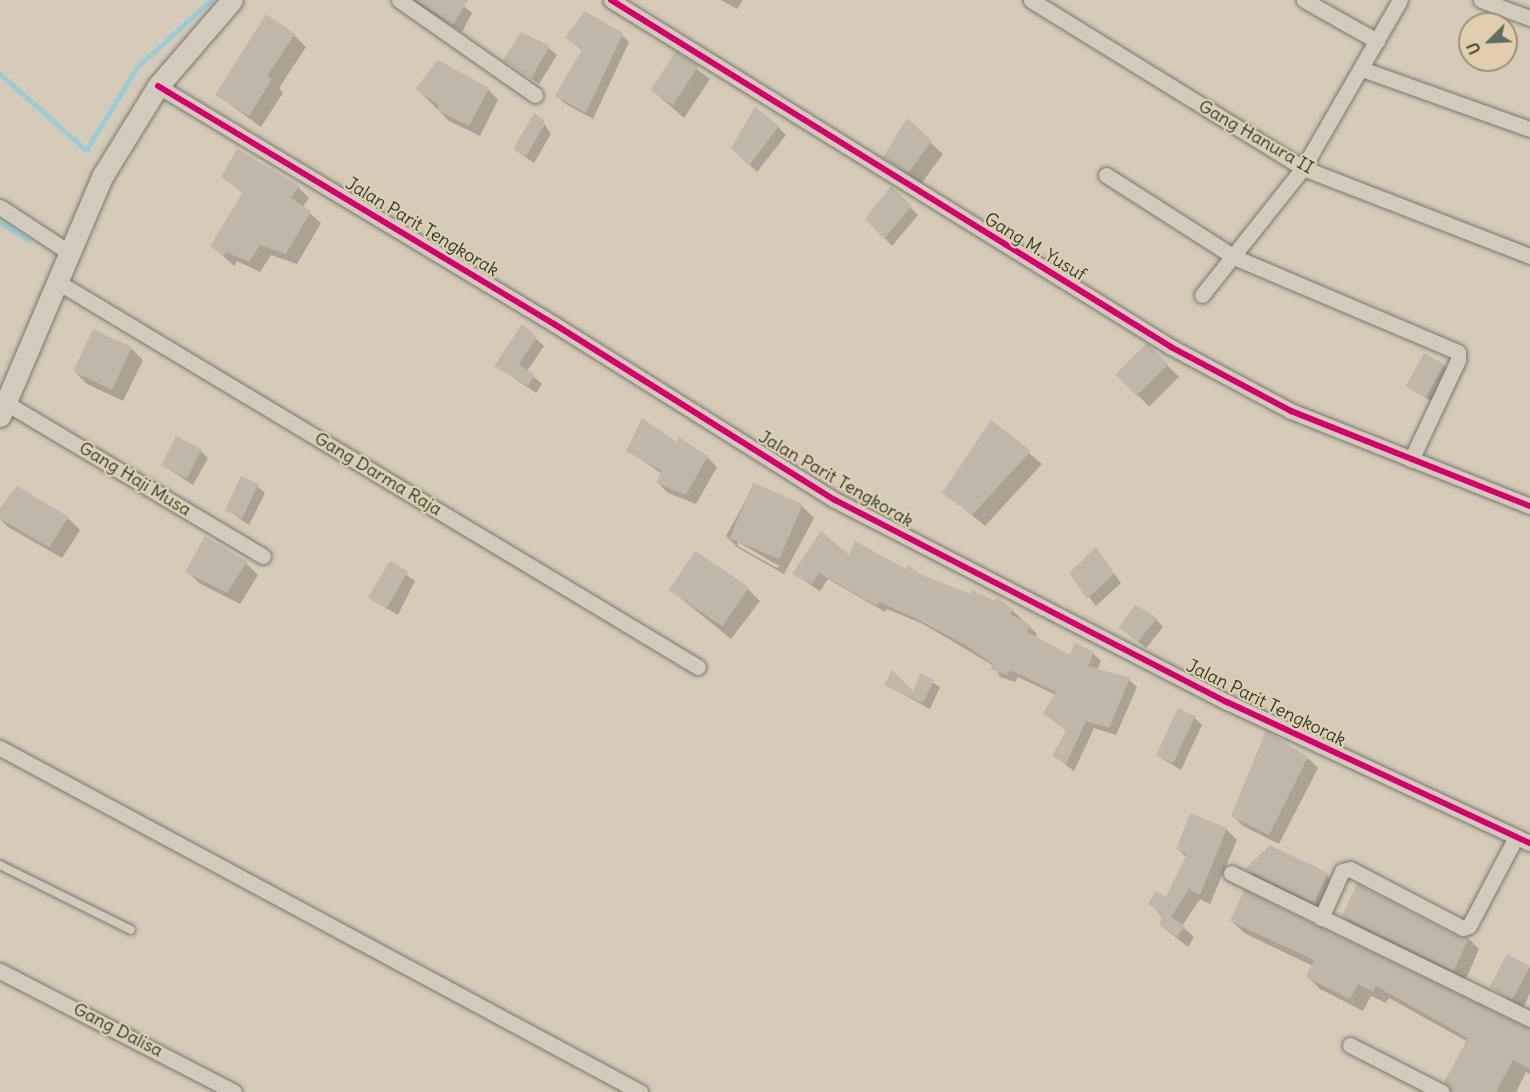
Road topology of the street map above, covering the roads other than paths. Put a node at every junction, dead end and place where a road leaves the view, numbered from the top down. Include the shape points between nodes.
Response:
1 (232, 0) edge
2 (399, 0) edge
3 (611, 0) edge
4 (1031, 0) edge
5 (1304, 0) edge
6 (1401, 0) edge
7 (1481, 0) edge
8 (1530, 18) edge
9 (1377, 41) junction
10 (1362, 69) junction
11 (158, 86) junction
12 (536, 95) dead end
13 (1530, 129) edge
14 (1304, 168) junction
15 (1106, 175) dead end
16 (0, 207) edge
17 (70, 253) junction
18 (1530, 256) edge
19 (1234, 257) junction
20 (57, 282) junction
21 (1202, 295) dead end
22 (3, 409) edge
23 (1411, 460) junction
24 (1530, 506) edge
25 (263, 556) dead end
26 (698, 667) dead end
27 (0, 748) edge
28 (1523, 840) edge
29 (0, 866) edge
30 (1231, 873) dead end
31 (1321, 918) junction
32 (131, 930) dead end
33 (0, 971) edge
34 (1530, 1019) edge
35 (1350, 1046) dead end
36 (234, 1092) edge
37 (640, 1092) edge
38 (1442, 1092) edge

1 - 11 main road
2 - 12 street
3 - 23 street, Gang M. Yusuf via 1171,347 1291,411
4 - 14 street, Gang Hanura II
5 - 9 street
6 - 9 street
7 - 8 street
9 - 10 street
10 - 13 street
10 - 14 street
11 - 17 main road via 104,176
11 - 28 street, Jalan Parit Tengkorak via 555,324 835,500 1227,702
14 - 18 street, Gang Hanura II
14 - 19 street
15 - 19 street
16 - 17 street
17 - 20 main road
19 - 21 street
19 - 23 street via 1458,351 1458,360
20 - 22 main road
20 - 26 street, Gang Darma Raja
22 - 25 street, Gang Haji Musa
23 - 24 street, Gang M. Yusuf
27 - 37 street
28 - 31 street via 1469,926 1463,928 1350,869 1342,872
29 - 32 lane
30 - 31 street
31 - 34 street
33 - 36 street, Gang Dalisa
35 - 38 street

